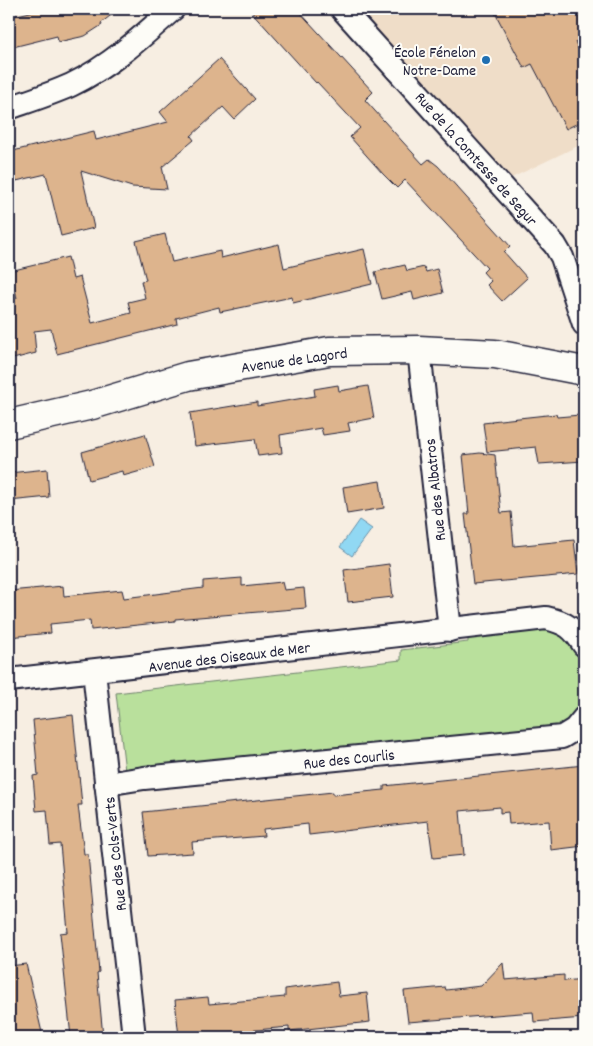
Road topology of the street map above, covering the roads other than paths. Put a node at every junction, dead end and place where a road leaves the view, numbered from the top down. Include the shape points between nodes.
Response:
1 (173, 9) edge
2 (342, 9) edge
3 (9, 108) edge
4 (584, 324) edge
5 (419, 350) junction
6 (584, 371) edge
7 (9, 424) edge
8 (450, 630) junction
9 (584, 645) edge
10 (94, 671) junction
11 (9, 680) edge
12 (584, 718) edge
13 (106, 784) junction
14 (134, 1037) edge

1 - 3 street via 126,51 94,72
2 - 4 street, Rue de la Comtesse de Segur via 555,245
5 - 6 street, Avenue de Lagord via 495,354
5 - 7 street, Avenue de Lagord via 329,350 188,376 92,405
5 - 8 street, Rue des Albatros
8 - 9 street via 546,618 560,621 576,632
8 - 10 street, Avenue des Oiseaux de Mer
10 - 11 street, Avenue des Oiseaux de Mer
10 - 13 street, Rue des Cols-Verts
12 - 13 street, Rue des Courlis via 562,737
13 - 14 street, Rue des Cols-Verts

